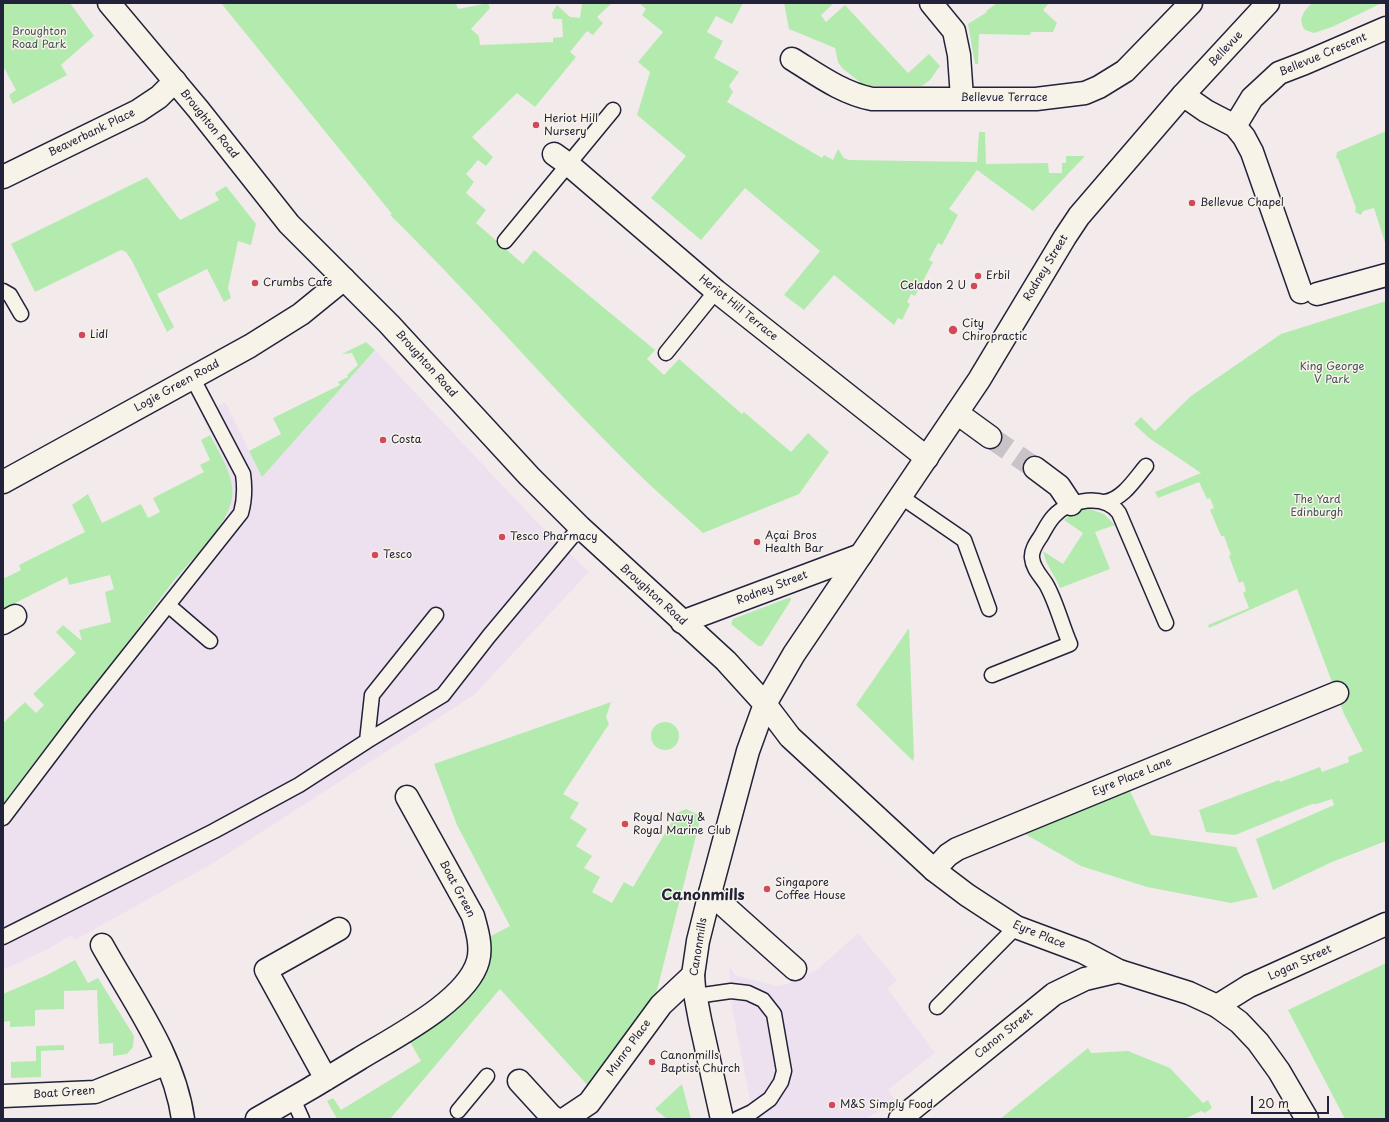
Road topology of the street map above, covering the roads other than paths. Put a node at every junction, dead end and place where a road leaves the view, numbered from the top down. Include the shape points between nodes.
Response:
1 (109, 3) edge
2 (931, 3) edge
3 (1191, 3) edge
4 (1268, 3) edge
5 (1386, 28) edge
6 (792, 59) dead end
7 (175, 81) junction
8 (1183, 95) junction
9 (962, 98) junction
10 (613, 110) dead end
11 (1236, 126) junction
12 (561, 159) junction
13 (3, 177) edge
14 (505, 241) dead end
15 (1386, 275) edge
16 (344, 279) junction
17 (3, 291) edge
18 (716, 291) junction
19 (21, 314) dead end
20 (666, 353) dead end
21 (192, 377) junction
22 (957, 414) junction
23 (990, 437) tunnel mouth
24 (927, 458) junction
25 (1146, 466) dead end
26 (1035, 468) tunnel mouth
27 (5, 476) edge
28 (900, 496) junction
29 (1105, 502) junction
30 (1071, 504) junction
31 (580, 527) junction
32 (861, 555) junction
33 (168, 605) junction
34 (990, 609) dead end
35 (436, 615) dead end
36 (682, 622) junction
37 (1166, 623) dead end
38 (210, 641) dead end
39 (992, 676) dead end
40 (1337, 693) dead end
41 (765, 704) junction
42 (367, 740) junction
43 (408, 797) dead end
44 (3, 818) edge
45 (934, 870) junction
46 (710, 893) junction
47 (1386, 924) edge
48 (1016, 928) junction
49 (339, 930) dead end
50 (3, 937) edge
51 (102, 945) dead end
52 (795, 969) dead end
53 (1119, 971) junction
54 (694, 985) junction
55 (1217, 1006) junction
56 (937, 1007) dead end
57 (167, 1063) junction
58 (487, 1076) dead end
59 (326, 1079) junction
60 (518, 1081) dead end
61 (3, 1096) edge
62 (293, 1100) junction
63 (458, 1111) dead end
64 (904, 1116) edge
65 (183, 1119) edge
66 (257, 1119) edge
67 (302, 1119) edge
68 (556, 1119) edge
69 (565, 1119) edge
70 (722, 1119) edge
71 (737, 1119) edge
72 (1307, 1119) edge

1 - 7 street, Broughton Road
2 - 9 street via 954,31
3 - 9 street, Bellevue Terrace via 1130,66 1100,87 1073,96
4 - 8 street, Bellevue
5 - 11 street, Bellevue Crescent via 1279,73 1252,98
6 - 9 street, Bellevue Terrace via 856,96 872,99
7 - 13 street, Beaverbank Place via 159,97 138,111
7 - 16 street, Broughton Road via 289,224
8 - 11 street via 1206,111
8 - 22 street, Rodney Street via 1080,216
10 - 12 lane
11 - 15 street via 1252,152 1309,293
12 - 14 lane
12 - 18 street, Heriot Hill Terrace
16 - 21 street, Logie Green Road via 296,317 250,346
16 - 31 street, Broughton Road
17 - 19 lane via 10,295
18 - 20 lane
18 - 24 street, Heriot Hill Terrace
21 - 27 street, Logie Green Road
21 - 33 lane via 243,474 245,500 237,519
22 - 23 street
22 - 24 street, Rodney Street
24 - 28 street, Rodney Street
25 - 29 lane via 1122,494
26 - 30 street via 1059,486
28 - 32 street, Rodney Street
28 - 34 lane via 964,540
29 - 30 lane via 1091,500
29 - 37 lane via 1116,508 1123,519
30 - 39 lane via 1054,516 1032,555 1036,571 1046,584 1070,644
31 - 36 street, Broughton Road
31 - 42 lane via 443,695
32 - 36 street, Rodney Street
32 - 41 street, Rodney Street via 794,654
33 - 38 lane
33 - 44 lane
35 - 42 lane via 372,695
36 - 41 street, Broughton Road via 726,661
40 - 45 street, Eyre Place Lane via 957,849
41 - 45 street, Eyre Place via 790,737
41 - 46 street, Canonmills via 748,752
42 - 50 lane via 293,788 214,831
43 - 59 street, Boat Green via 448,863 473,916 478,938 478,961 466,982 435,1012 366,1061
45 - 48 street, Eyre Place
46 - 52 street
46 - 54 street, Canonmills via 698,941
47 - 55 street, Logan Street via 1249,986
48 - 53 street, Eyre Place via 1096,958
48 - 56 lane
49 - 59 street via 266,970
51 - 57 street
53 - 55 street, Eyre Place via 1190,993
53 - 64 street, Canon Street via 1084,979 1052,995
54 - 69 street, Munro Place via 661,1005 589,1103
54 - 70 street, Canonmills
54 - 71 lane via 748,993 763,1000 774,1014 784,1071 781,1082 770,1099
55 - 72 street, Eyre Place via 1239,1022 1258,1042 1280,1071
57 - 61 street, Boat Green via 95,1092
57 - 65 street via 176,1086
58 - 63 lane
59 - 62 street, Boat Green
60 - 68 street via 550,1116
62 - 66 street, Boat Green
62 - 67 lane

